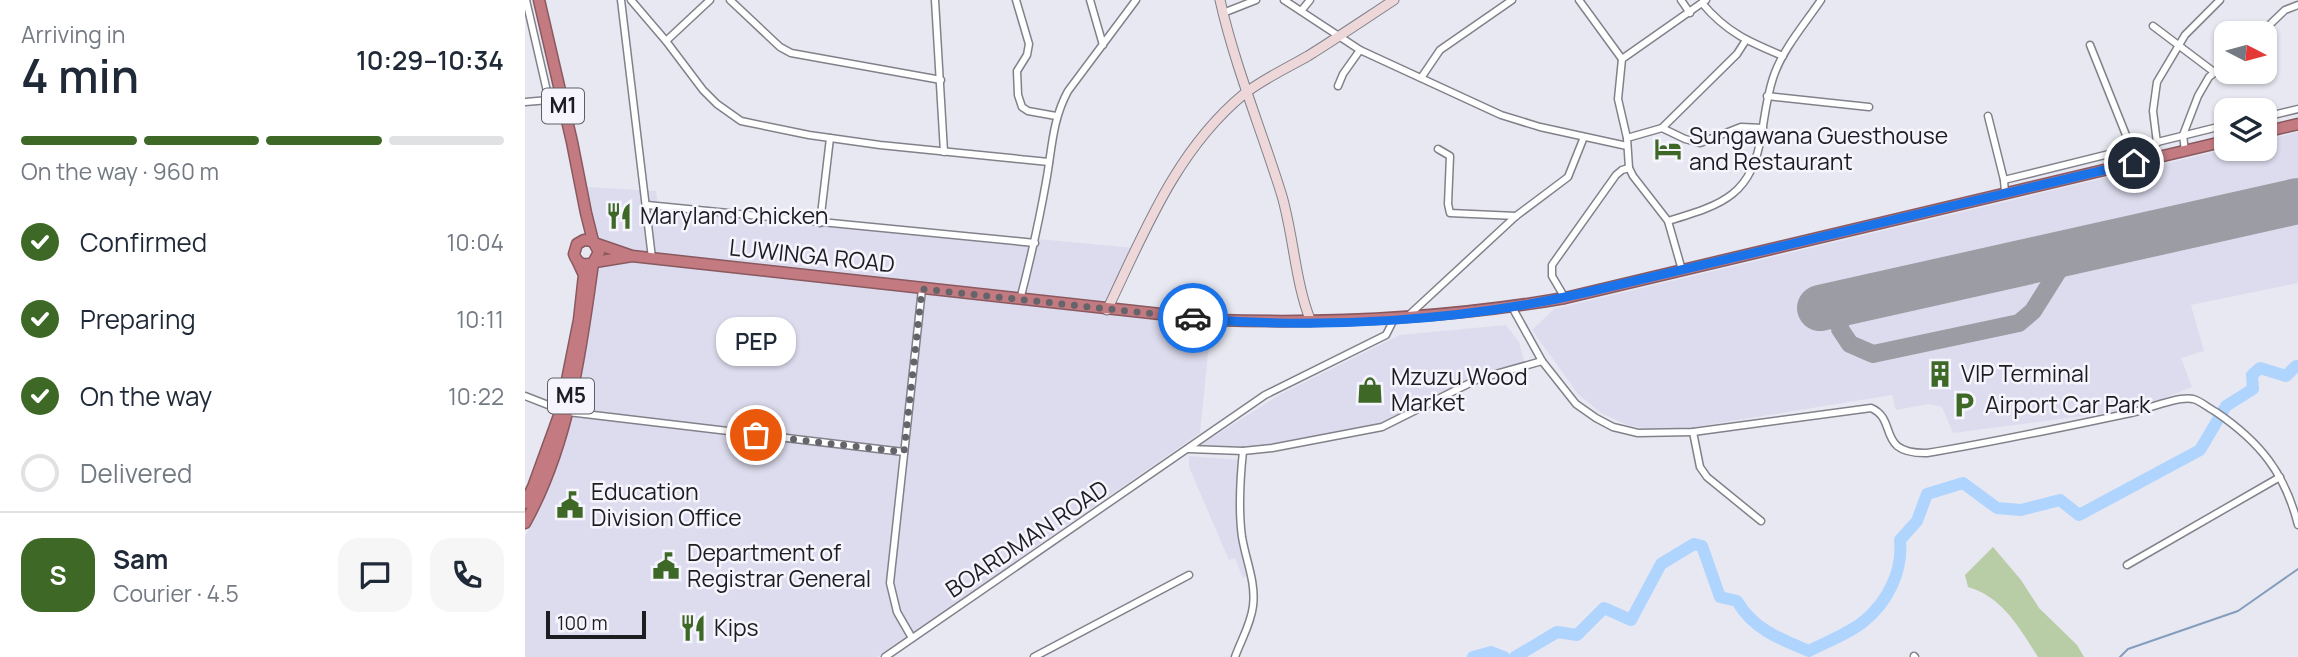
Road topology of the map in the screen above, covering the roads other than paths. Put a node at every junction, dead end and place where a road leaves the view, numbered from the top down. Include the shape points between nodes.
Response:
1 (526, 0) edge
2 (539, 0) edge
3 (621, 0) edge
4 (631, 0) edge
5 (710, 0) edge
6 (730, 0) edge
7 (933, 0) edge
8 (1016, 0) edge
9 (1090, 0) edge
10 (1136, 0) edge
11 (1220, 0) edge
12 (1256, 0) edge
13 (1284, 0) edge
14 (1310, 0) edge
15 (1394, 0) edge
16 (1512, 0) edge
17 (1579, 0) edge
18 (1681, 0) edge
19 (1821, 0) edge
20 (2220, 0) edge
21 (1704, 2) edge
22 (2298, 5) edge
23 (1301, 11) junction
24 (1223, 13) junction
25 (1690, 13) junction
26 (2274, 21) edge
27 (2154, 26) dead end
28 (1338, 38) junction
29 (1746, 40) junction
30 (666, 41) junction
31 (2178, 44) junction
32 (1103, 45) junction
33 (2090, 45) dead end
34 (1360, 50) junction
35 (1783, 56) junction
36 (1622, 59) junction
37 (2214, 72) joint
38 (1421, 78) junction
39 (940, 80) junction
40 (1338, 86) dead end
41 (1247, 92) junction
42 (1767, 96) junction
43 (561, 99) junction
44 (549, 100) junction
45 (525, 102) edge
46 (1869, 107) dead end
47 (2298, 109) edge
48 (2277, 114) edge
49 (1056, 116) junction
50 (1988, 116) dead end
51 (2298, 124) edge
52 (1662, 128) junction
53 (1763, 128) junction
54 (2214, 128) edge
55 (2277, 129) edge
56 (2183, 135) junction
57 (1584, 137) junction
58 (830, 138) junction
59 (1627, 142) junction
60 (2157, 143) junction
61 (2214, 144) edge
62 (1438, 149) dead end
63 (2131, 150) junction
64 (2185, 151) junction
65 (944, 152) junction
66 (1049, 162) junction
67 (1629, 168) junction
68 (2004, 180) junction
69 (2005, 193) junction
70 (647, 205) junction
71 (586, 213) junction
72 (1516, 216) junction
73 (1668, 221) junction
74 (820, 223) junction
75 (579, 242) junction
76 (594, 242) junction
77 (1035, 243) junction
78 (632, 256) junction
79 (652, 258) junction
80 (578, 262) junction
81 (594, 262) junction
82 (1682, 270) junction
83 (922, 289) junction
84 (1565, 298) junction
85 (1020, 300) junction
86 (1512, 307) junction
87 (1107, 310) junction
88 (1400, 319) junction
89 (1311, 322) junction
90 (1542, 361) junction
91 (525, 396) edge
92 (564, 411) junction
93 (1693, 432) junction
94 (1188, 449) junction
95 (1243, 451) junction
96 (904, 452) junction
97 (2280, 477) junction
98 (525, 503) edge
99 (1761, 521) dead end
100 (525, 523) edge
101 (2298, 525) edge
102 (2127, 565) dead end
103 (1189, 575) dead end
104 (912, 638) junction
105 (885, 657) edge
106 (1034, 657) edge
107 (1235, 657) edge

1 - 44 street
2 - 43 highway, M1
3 - 70 street
4 - 30 street
5 - 30 street
6 - 39 street via 791,52
7 - 39 street
8 - 49 street via 1029,44 1017,71 1022,107
9 - 32 street
10 - 32 street
11 - 24 street
12 - 24 street
13 - 23 street
14 - 23 street
15 - 28 street
16 - 38 street via 1440,50
17 - 36 street
18 - 25 street
19 - 35 street
20 - 31 street
21 - 25 street
21 - 29 street via 1730,32
22 - 26 street
23 - 28 street
24 - 41 street
25 - 36 street
27 - 31 street
28 - 34 street
28 - 41 street
29 - 35 street
29 - 52 street
30 - 58 street via 703,90 741,121
31 - 37 street
31 - 60 street via 2154,90
32 - 49 street via 1067,91
33 - 63 street
34 - 38 street
34 - 40 street
35 - 42 street
36 - 59 street via 1618,99
37 - 56 street
38 - 57 street via 1515,121
39 - 65 street
41 - 87 street via 1217,118 1187,155
41 - 89 street via 1282,199 1299,287
42 - 46 street
42 - 53 street
43 - 44 street
43 - 71 highway, M1
44 - 45 street
47 - 48 street
49 - 66 street
50 - 68 street
51 - 55 highway
52 - 53 street via 1700,143 1741,127
52 - 59 street
53 - 73 street via 1753,169 1739,189 1709,209
54 - 56 street
56 - 60 street
56 - 64 street
57 - 59 street
57 - 72 street, BOARDMAN ROAD via 1568,177
58 - 65 street
58 - 74 street
59 - 67 street
60 - 63 street
61 - 64 highway, LUWINGA ROAD
62 - 72 street via 1450,156 1450,213
63 - 68 street
64 - 69 highway, LUWINGA ROAD
65 - 66 street
66 - 77 street
67 - 73 street
67 - 84 street via 1616,174 1552,265 1552,276
68 - 69 street
69 - 82 highway, LUWINGA ROAD
70 - 74 street
70 - 79 street
71 - 75 highway, M1
71 - 76 highway, M1
72 - 88 street, BOARDMAN ROAD
73 - 82 street
74 - 77 street
75 - 76 highway
75 - 80 highway, M1 via 574,250
76 - 78 highway, LUWINGA ROAD
76 - 81 highway, M1 via 599,252
77 - 85 street
78 - 79 highway, LUWINGA ROAD
78 - 81 highway, LUWINGA ROAD
79 - 83 highway, LUWINGA ROAD
80 - 81 highway
80 - 92 highway, M5 via 584,275
81 - 92 highway, M5 via 583,340
82 - 84 highway, LUWINGA ROAD
83 - 85 highway, LUWINGA ROAD
83 - 96 street
84 - 86 highway, LUWINGA ROAD
85 - 87 highway, LUWINGA ROAD
86 - 88 highway, LUWINGA ROAD
86 - 90 street
87 - 89 highway, LUWINGA ROAD via 1215,320
88 - 89 highway, LUWINGA ROAD
88 - 94 street, BOARDMAN ROAD via 1386,335 1265,395
90 - 93 street via 1576,404 1613,427 1638,433
90 - 95 street via 1478,379 1382,427
91 - 92 street
92 - 96 street
92 - 98 highway, M5
92 - 100 highway, M5 via 547,477
93 - 97 street via 1871,408 1879,413 1897,447 1927,453 2185,398 2224,417 2260,449
93 - 99 street via 1700,467 1707,477
94 - 95 street
94 - 104 street, BOARDMAN ROAD
95 - 107 street via 1239,501 1254,599
96 - 104 street via 890,583 897,612
97 - 101 street
97 - 102 street
103 - 106 street
104 - 105 street, BOARDMAN ROAD

